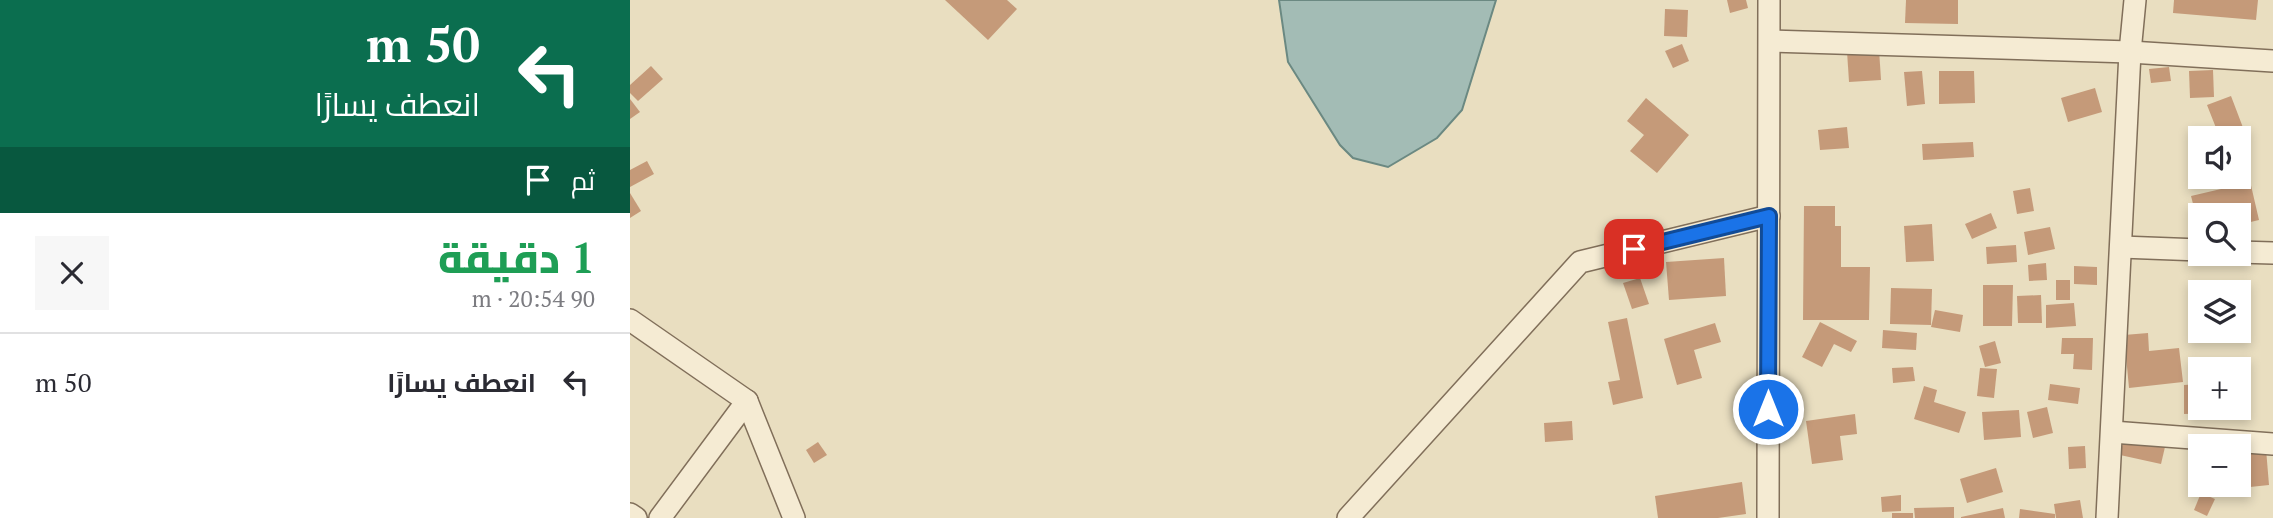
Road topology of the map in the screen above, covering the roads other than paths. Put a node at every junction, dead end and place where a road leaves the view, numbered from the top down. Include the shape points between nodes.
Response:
1 (1769, 0) edge
2 (2135, 0) edge
3 (1770, 41) junction
4 (2130, 52) junction
5 (2273, 61) edge
6 (1769, 216) junction
7 (2121, 247) junction
8 (2188, 250) edge
9 (2251, 252) edge
10 (2273, 253) edge
11 (630, 320) edge
12 (747, 401) junction
13 (2112, 432) junction
14 (2273, 444) edge
15 (630, 514) edge
16 (636, 518) edge
17 (660, 518) edge
18 (794, 518) edge
19 (1348, 518) edge
20 (1768, 518) edge
21 (2107, 518) edge

1 - 3 street
2 - 4 street
3 - 4 street
3 - 6 street
4 - 5 street
4 - 7 street
6 - 19 street via 1580,262
6 - 20 street
7 - 8 street
7 - 13 street
9 - 10 street
11 - 12 street
12 - 17 street
12 - 18 street
13 - 14 street
13 - 21 street
15 - 16 street

